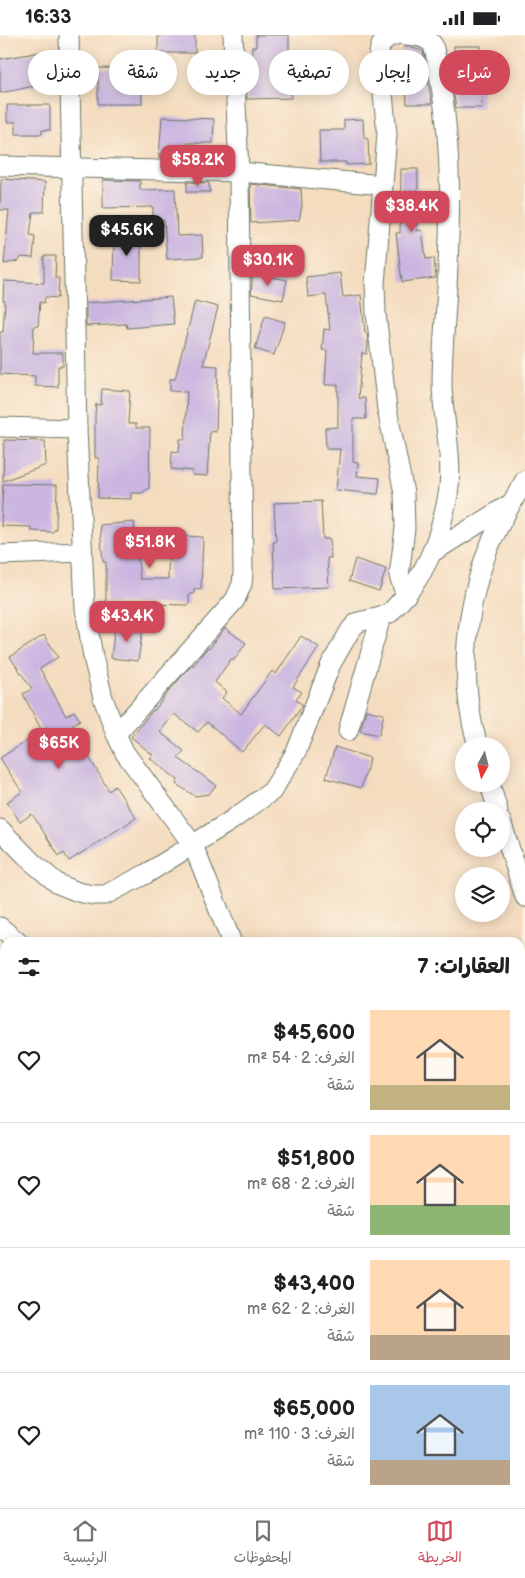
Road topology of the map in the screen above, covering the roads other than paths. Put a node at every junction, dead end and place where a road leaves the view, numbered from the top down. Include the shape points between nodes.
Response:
1 (69, 35) edge
2 (233, 35) edge
3 (396, 35) edge
4 (406, 35) edge
5 (0, 166) edge
6 (72, 168) junction
7 (238, 172) junction
8 (383, 185) junction
9 (0, 427) edge
10 (77, 429) junction
11 (525, 480) edge
12 (518, 499) edge
13 (82, 552) junction
14 (433, 552) junction
15 (0, 555) edge
16 (406, 595) junction
17 (381, 617) junction
18 (348, 731) dead end
19 (116, 734) junction
20 (476, 737) edge
21 (0, 829) edge
22 (194, 845) junction
23 (510, 850) edge
24 (525, 897) edge
25 (0, 927) edge
26 (12, 937) edge
27 (230, 937) edge

1 - 6 street
2 - 7 street
3 - 8 street via 382,42 380,48 387,134
4 - 14 street via 417,36 433,45 446,117 450,162 442,386 450,479
5 - 6 street
6 - 7 street
6 - 10 street
7 - 8 street
7 - 19 street via 242,585 235,600
8 - 16 street via 375,284 376,313 387,409 404,493 405,529 400,576
9 - 10 street
10 - 13 street
11 - 12 street
12 - 14 street
12 - 20 street via 486,553 473,598 466,645 468,692
13 - 15 street
13 - 19 street via 85,608 93,657
14 - 16 street
16 - 17 street via 390,613
17 - 18 street
17 - 22 street via 358,622 351,629 331,664 296,752 272,791
19 - 22 street via 137,771
21 - 22 street via 58,884 93,895 105,895 119,889
22 - 27 street
23 - 24 street
25 - 26 street

